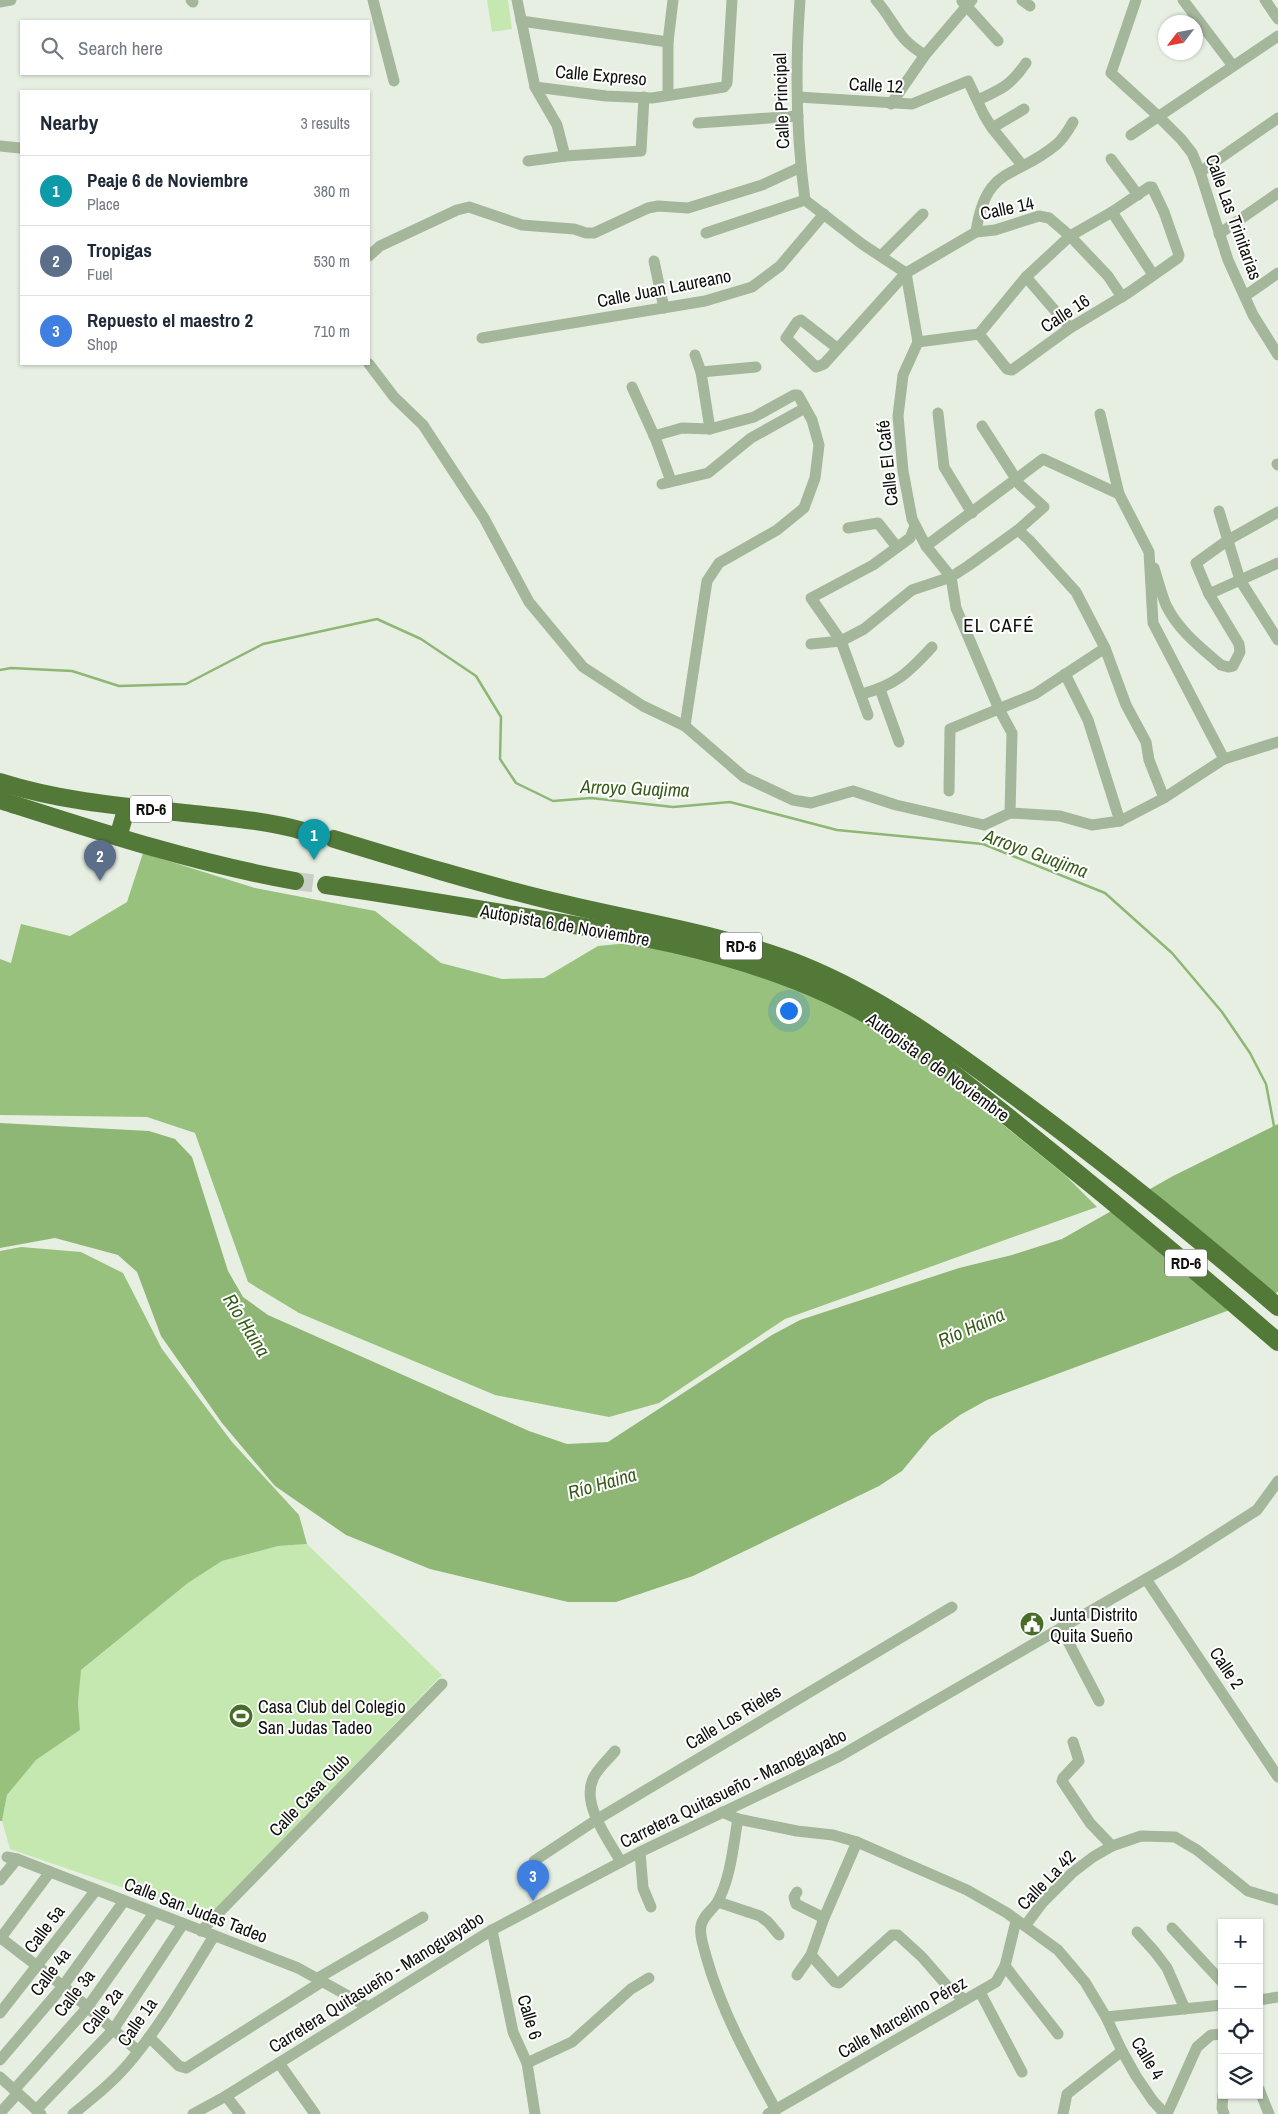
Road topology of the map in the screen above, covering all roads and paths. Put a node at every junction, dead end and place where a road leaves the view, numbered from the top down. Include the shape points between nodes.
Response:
1 (11, 0) edge
2 (372, 0) edge
3 (517, 0) edge
4 (673, 0) edge
5 (732, 0) edge
6 (800, 0) edge
7 (876, 0) edge
8 (1136, 0) edge
9 (1183, 0) edge
10 (1265, 0) edge
11 (0, 2) edge
12 (966, 2) edge
13 (1278, 19) edge
14 (521, 22) junction
15 (1278, 36) edge
16 (998, 41) dead end
17 (668, 42) junction
18 (925, 55) junction
19 (1026, 63) dead end
20 (1233, 66) junction
21 (394, 81) dead end
22 (535, 87) junction
23 (668, 95) junction
24 (644, 97) junction
25 (798, 97) junction
26 (978, 100) junction
27 (891, 104) junction
28 (1024, 109) dead end
29 (1157, 115) junction
30 (798, 116) junction
31 (1073, 122) dead end
32 (698, 123) dead end
33 (1276, 124) edge
34 (992, 128) junction
35 (1131, 134) dead end
36 (0, 146) edge
37 (20, 148) dead end
38 (565, 156) junction
39 (1112, 159) dead end
40 (528, 162) dead end
41 (1022, 165) junction
42 (800, 167) junction
43 (1200, 172) junction
44 (1278, 192) edge
45 (1138, 195) junction
46 (805, 200) junction
47 (1112, 212) junction
48 (824, 214) junction
49 (923, 214) dead end
50 (976, 232) junction
51 (706, 233) dead end
52 (1219, 234) junction
53 (1070, 236) junction
54 (370, 255) edge
55 (881, 256) junction
56 (654, 261) dead end
57 (1150, 270) dead end
58 (906, 273) junction
59 (1278, 274) edge
60 (1026, 277) junction
61 (1244, 296) junction
62 (1122, 297) junction
63 (664, 308) junction
64 (1070, 328) junction
65 (979, 334) junction
66 (482, 338) dead end
67 (918, 342) junction
68 (837, 348) dead end
69 (695, 355) dead end
70 (1278, 355) edge
71 (370, 365) edge
72 (756, 367) dead end
73 (701, 372) junction
74 (632, 387) dead end
75 (806, 408) junction
76 (938, 413) dead end
77 (1100, 414) dead end
78 (982, 426) dead end
79 (710, 429) junction
80 (654, 436) junction
81 (1017, 478) junction
82 (1119, 494) junction
83 (1219, 511) dead end
84 (1278, 512) edge
85 (972, 513) junction
86 (915, 526) junction
87 (848, 528) dead end
88 (1018, 530) junction
89 (1228, 540) junction
90 (926, 546) junction
91 (897, 548) junction
92 (1149, 552) junction
93 (1278, 563) edge
94 (951, 576) junction
95 (1240, 580) junction
96 (1209, 594) junction
97 (1278, 640) edge
98 (841, 641) junction
99 (811, 644) dead end
100 (932, 647) dead end
101 (1105, 648) junction
102 (1065, 674) junction
103 (880, 689) junction
104 (862, 694) junction
105 (999, 709) junction
106 (868, 715) dead end
107 (685, 726) junction
108 (899, 742) dead end
109 (1278, 742) edge
110 (1224, 758) junction
111 (0, 782) edge
112 (949, 791) dead end
113 (1164, 798) junction
114 (0, 800) edge
115 (127, 807) junction
116 (1010, 813) junction
117 (1120, 821) junction
118 (303, 831) tunnel mouth
119 (118, 837) junction
120 (334, 839) tunnel mouth
121 (295, 881) tunnel mouth
122 (326, 885) tunnel mouth
123 (1278, 1307) edge
124 (1278, 1342) edge
125 (1278, 1481) edge
126 (1146, 1578) junction
127 (952, 1607) dead end
128 (1061, 1628) junction
129 (442, 1684) dead end
130 (1099, 1701) dead end
131 (1074, 1742) dead end
132 (615, 1751) dead end
133 (1278, 1777) edge
134 (722, 1812) junction
135 (738, 1819) junction
136 (596, 1820) junction
137 (857, 1842) junction
138 (1112, 1846) junction
139 (640, 1852) junction
140 (534, 1861) dead end
141 (621, 1862) junction
142 (50, 1872) junction
143 (0, 1880) edge
144 (96, 1890) junction
145 (797, 1892) dead end
146 (1278, 1900) edge
147 (124, 1901) junction
148 (718, 1902) junction
149 (650, 1906) dead end
150 (154, 1913) junction
151 (424, 1917) dead end
152 (824, 1918) junction
153 (183, 1924) junction
154 (1020, 1924) junction
155 (1172, 1928) dead end
156 (492, 1930) junction
157 (201, 1931) junction
158 (1137, 1932) dead end
159 (214, 1936) junction
160 (779, 1936) dead end
161 (1, 1938) edge
162 (811, 1954) junction
163 (38, 1966) junction
164 (1006, 1966) junction
165 (796, 1975) dead end
166 (649, 1978) dead end
167 (1218, 1978) edge
168 (321, 1980) junction
169 (63, 1986) junction
170 (980, 1992) junction
171 (1278, 1997) edge
172 (1263, 1999) edge
173 (965, 2000) junction
174 (1218, 2005) edge
175 (368, 2007) junction
176 (87, 2008) junction
177 (1186, 2009) junction
178 (0, 2013) edge
179 (1106, 2017) junction
180 (113, 2030) junction
181 (1058, 2034) dead end
182 (1218, 2034) edge
183 (149, 2037) junction
184 (138, 2051) junction
185 (1122, 2051) junction
186 (0, 2060) edge
187 (279, 2063) junction
188 (527, 2063) junction
189 (1022, 2072) dead end
190 (0, 2077) edge
191 (16, 2091) junction
192 (226, 2096) junction
193 (1223, 2099) edge
194 (1263, 2099) edge
195 (38, 2112) edge
196 (772, 2112) edge
197 (0, 2113) edge
198 (73, 2114) edge
199 (193, 2114) edge
200 (240, 2114) edge
201 (315, 2114) edge
202 (535, 2114) edge
203 (1063, 2114) edge
204 (1166, 2114) edge
205 (1224, 2114) edge
206 (1269, 2114) edge

1 - 11 street
2 - 21 street
3 - 14 street
4 - 17 street
5 - 23 street, Calle Expreso via 726,86
6 - 25 street, Calle Principal via 796,53
7 - 18 street via 901,37
8 - 29 street, Calle Las Trinitarias via 1111,73
9 - 20 street
10 - 13 street
12 - 16 street
12 - 18 street
14 - 17 street
14 - 22 street
15 - 20 street
17 - 23 street
18 - 27 street
19 - 26 street via 1001,90
20 - 29 street
22 - 24 street, Calle Expreso
22 - 38 street via 557,125
23 - 24 street, Calle Expreso
24 - 38 street via 641,151
25 - 27 street, Calle 12
25 - 30 street, Calle Principal
26 - 27 street, Calle 12 via 968,81 912,104
26 - 34 street, Calle 12
28 - 34 street
29 - 35 street
29 - 43 street, Calle Las Trinitarias via 1187,146
30 - 32 street
30 - 42 street, Calle Principal
31 - 41 street via 1058,143
33 - 43 street
34 - 41 street, Calle 12
36 - 37 street
38 - 40 street
39 - 45 street
41 - 50 street via 987,192
42 - 46 street, Calle Principal
42 - 54 street via 762,186 688,208 648,208 594,233 522,226 469,207 380,246
43 - 52 street, Calle Las Trinitarias
44 - 52 street
45 - 47 street
45 - 62 street, Calle 16 via 1152,187 1179,254 1178,258
46 - 48 street
46 - 51 street
47 - 53 street
47 - 57 street
48 - 55 street
48 - 63 street, Calle Juan Laureano via 780,266 752,287 705,301
49 - 55 street
50 - 53 street, Calle 14 via 995,230 1039,216 1048,218
50 - 58 street, Calle 14
52 - 61 street, Calle Las Trinitarias
53 - 60 street
53 - 62 street, Calle 14 via 1108,276
55 - 58 street
56 - 63 street
58 - 67 street
58 - 68 street, Calle 14
59 - 61 street
60 - 64 street
60 - 65 street
61 - 70 street, Calle Las Trinitarias
62 - 64 street, Calle 16
63 - 66 street, Calle Juan Laureano
64 - 65 street, Calle 16 via 1012,370 1007,369
65 - 67 street
67 - 86 street, Calle El Café via 903,375 898,416 903,471
69 - 73 street
71 - 107 street via 394,398 423,425 484,518 529,602 583,667 643,706
72 - 73 street
73 - 79 street
74 - 80 street
75 - 79 street via 798,395 794,395 754,417
75 - 80 street via 751,438 708,473 666,483
75 - 107 street via 819,445 815,478 804,508 777,530 719,563 707,581
76 - 85 street via 944,467
77 - 82 street
78 - 81 street
79 - 80 street via 682,428
81 - 82 street via 1043,459
81 - 85 street
81 - 88 street via 1020,485 1044,507
82 - 92 street
83 - 89 street
84 - 89 street
85 - 90 street
86 - 90 street, Calle El Café
86 - 91 street via 910,538
87 - 91 street via 878,523
88 - 94 street
88 - 101 street via 1076,592
89 - 95 street
89 - 96 street via 1196,563
90 - 94 street, Calle El Café
91 - 98 street via 874,565 811,598
92 - 96 street via 1174,620 1221,665 1233,666 1240,652 1239,644
92 - 110 street via 1154,623
93 - 95 street
94 - 98 street via 912,590 864,629
94 - 105 street via 956,608
95 - 96 street
95 - 97 street
98 - 99 street
98 - 104 street
100 - 103 street via 907,674
101 - 102 street
101 - 113 street via 1126,705 1146,742 1149,760
102 - 105 street via 1035,694
102 - 117 street via 1088,720
103 - 104 street
103 - 108 street
104 - 106 street
105 - 112 street via 950,729
105 - 116 street via 1012,733
107 - 116 street via 744,777 793,800 811,803 853,791 896,805 984,825
109 - 110 street
110 - 113 street
111 - 115 highway, RD-6 via 56,797
113 - 117 street
114 - 119 highway, RD-6
115 - 118 highway, RD-6 via 242,819
115 - 119 highway
116 - 117 street via 1060,816 1092,824
119 - 121 highway, RD-6 via 245,872
120 - 123 highway, Autopista 6 de Noviembre / RD-6 via 550,901 735,944 802,965 862,993 917,1025 1101,1160
122 - 124 highway, Autopista 6 de Noviembre / RD-6 via 599,928 677,945 781,975 826,994 872,1017 996,1107
125 - 126 street, Carretera Quitasueño - Manoguayabo via 1257,1510
126 - 128 street, Carretera Quitasueño - Manoguayabo
126 - 133 street, Calle 2
127 - 136 street, Calle Los Rieles
128 - 130 street
128 - 134 street, Carretera Quitasueño - Manoguayabo via 840,1756
129 - 157 street, Calle Casa Club
131 - 138 street via 1080,1762 1062,1781 1090,1823
132 - 136 street via 592,1780 590,1788
134 - 135 street, Calle 4
134 - 139 street, Carretera Quitasueño - Manoguayabo
135 - 137 street, Calle 4
135 - 148 street
136 - 140 street, Calle Los Rieles
136 - 141 street
137 - 152 street
137 - 154 street, Calle 4 via 967,1890
138 - 146 street, Calle La 42 via 1141,1836 1175,1838 1197,1850 1248,1891
138 - 154 street, Calle La 42 via 1072,1873
139 - 141 street, Carretera Quitasueño - Manoguayabo
139 - 149 street via 643,1888
141 - 156 street, Carretera Quitasueño - Manoguayabo
142 - 143 street, Calle San Judas Tadeo via 12,1858
142 - 144 street, Calle San Judas Tadeo
142 - 161 street
144 - 147 street, Calle San Judas Tadeo
144 - 163 street, Calle 5a
145 - 152 street via 794,1897 796,1904
147 - 150 street, Calle San Judas Tadeo
147 - 169 street, Calle 4a
148 - 160 street via 760,1916
148 - 196 street via 705,1916 701,1926 702,1940 719,1997
150 - 153 street, Calle San Judas Tadeo
150 - 176 street, Calle 3a
151 - 168 street
152 - 162 street
153 - 157 street, Calle San Judas Tadeo
153 - 180 street, Calle 2a
154 - 164 street, Calle Marcelino Pérez
154 - 179 street, Calle 4 via 1058,1950 1085,1982
155 - 167 street
156 - 175 street, Carretera Quitasueño - Manoguayabo
156 - 188 street, Calle 6 via 513,2032
157 - 159 street, Calle San Judas Tadeo
158 - 177 street via 1167,1968
159 - 168 street, Calle San Judas Tadeo
159 - 183 street, Calle 1a
161 - 163 street
162 - 165 street
162 - 173 street via 839,1983 892,1935 898,1935 949,1988
163 - 169 street
163 - 178 street, Calle 5a
164 - 170 street, Calle Marcelino Pérez via 996,1982
164 - 181 street
166 - 188 street via 631,1988 572,2042
168 - 175 street, Calle San Judas Tadeo
168 - 183 street via 186,2068 179,2066
169 - 176 street
169 - 186 street, Calle 4a
170 - 173 street, Calle Marcelino Pérez
170 - 189 street
171 - 172 street
173 - 196 street, Calle Marcelino Pérez
174 - 177 street
175 - 187 street, Carretera Quitasueño - Manoguayabo
176 - 180 street
176 - 191 street, Calle 3a
177 - 179 street
179 - 185 street, Calle 4
180 - 184 street
180 - 195 street, Calle 2a
182 - 204 street via 1211,2035 1197,2047
183 - 184 street, Calle 1a
184 - 198 street, Calle 1a via 111,2082
185 - 203 street via 1067,2094
185 - 204 street, Calle 4 via 1153,2101
187 - 192 street, Carretera Quitasueño - Manoguayabo
187 - 201 street
188 - 202 street, Calle 6
190 - 191 street
191 - 195 street
191 - 197 street, Calle 3a
192 - 199 street, Carretera Quitasueño - Manoguayabo
192 - 200 street
193 - 205 street
194 - 206 street

